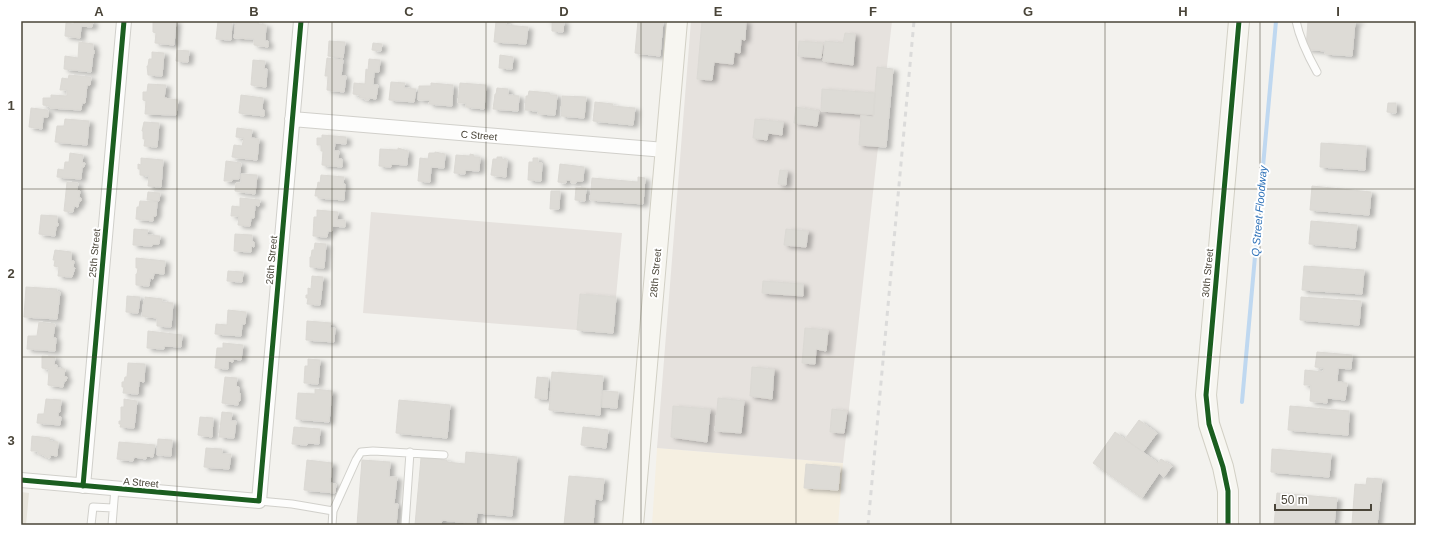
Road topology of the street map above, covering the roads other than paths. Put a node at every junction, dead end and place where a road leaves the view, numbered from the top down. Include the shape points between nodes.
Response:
1 (124, 21) edge
2 (301, 21) edge
3 (677, 21) edge
4 (1239, 21) edge
5 (1296, 21) edge
6 (1318, 72) dead end
7 (292, 119) junction
8 (665, 150) junction
9 (410, 452) junction
10 (444, 455) dead end
11 (21, 480) edge
12 (83, 486) junction
13 (114, 488) junction
14 (258, 501) junction
15 (113, 508) junction
16 (333, 511) junction
17 (91, 525) edge
18 (112, 525) edge
19 (332, 525) edge
20 (405, 525) edge
21 (633, 525) edge
22 (1228, 525) edge

1 - 12 street, 25th Street
2 - 7 street, 26th Street
3 - 8 street, 28th Street
4 - 22 street, 30th Street via 1206,395 1209,424 1228,491
5 - 6 lane via 1305,51
7 - 8 street, C Street
7 - 14 street, 26th Street
8 - 21 street, 28th Street
9 - 10 lane
9 - 16 lane via 361,452
9 - 20 lane
11 - 12 street, A Street
12 - 13 street, A Street
13 - 14 street, A Street
13 - 15 lane
14 - 16 lane
15 - 17 lane via 93,507
15 - 18 lane
16 - 19 lane

